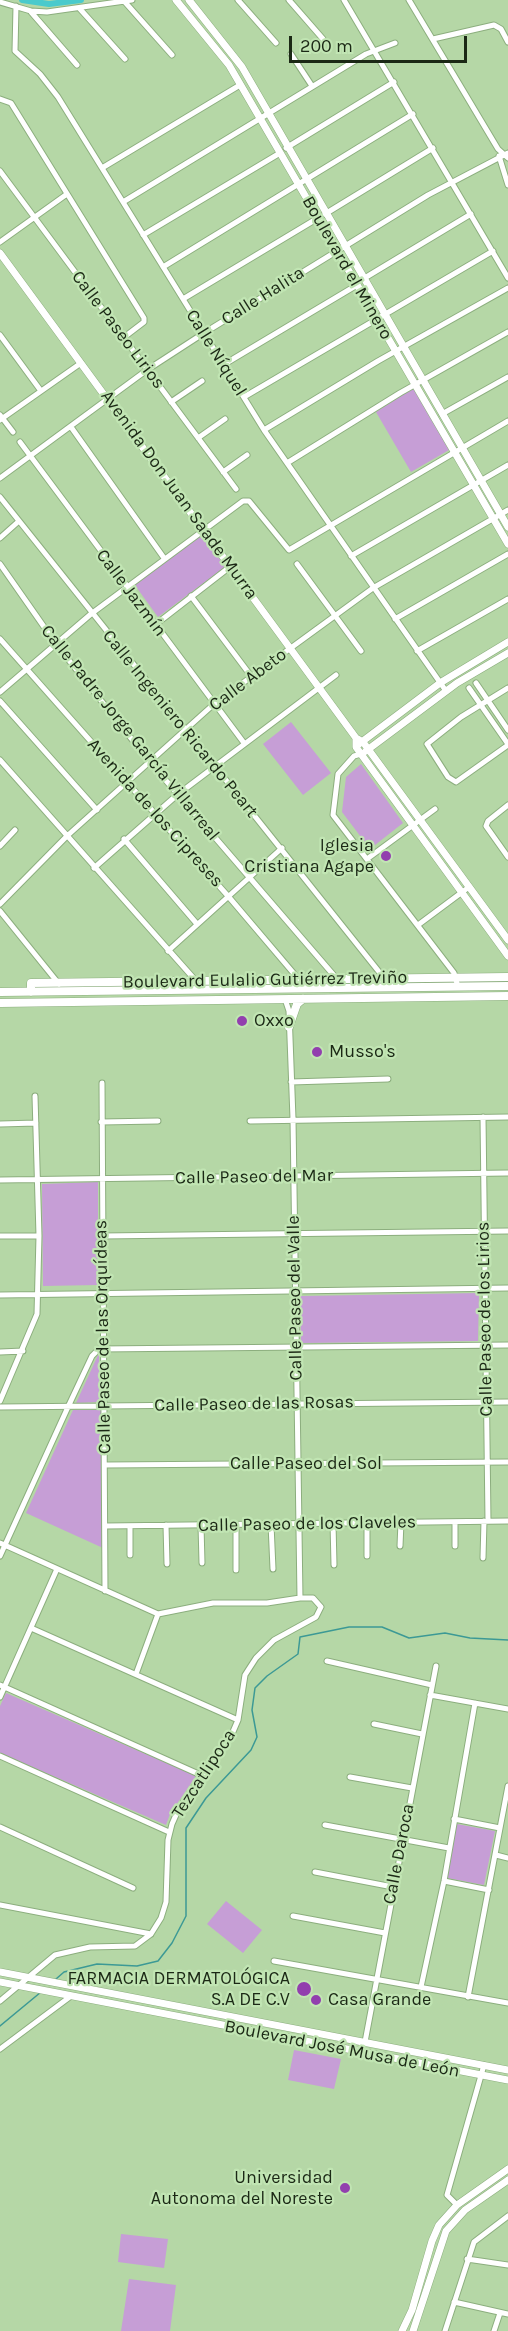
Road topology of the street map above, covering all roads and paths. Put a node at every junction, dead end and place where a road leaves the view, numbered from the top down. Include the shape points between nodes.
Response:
1 (132, 0) edge
2 (176, 0) edge
3 (189, 0) edge
4 (238, 0) edge
5 (289, 0) edge
6 (344, 0) edge
7 (409, 0) edge
8 (124, 1) edge
9 (0, 2) edge
10 (16, 6) junction
11 (80, 9) junction
12 (31, 11) junction
13 (324, 39) dead end
14 (433, 39) junction
15 (508, 42) edge
16 (276, 43) dead end
17 (395, 43) dead end
18 (374, 49) junction
19 (291, 54) dead end
20 (172, 55) dead end
21 (125, 59) dead end
22 (77, 65) dead end
23 (394, 82) junction
24 (240, 85) junction
25 (312, 86) junction
26 (0, 99) edge
27 (413, 114) junction
28 (263, 116) junction
29 (433, 148) junction
30 (283, 150) junction
31 (505, 156) edge
32 (102, 168) junction
33 (0, 171) edge
34 (452, 181) junction
35 (302, 183) junction
36 (508, 185) edge
37 (67, 194) junction
38 (123, 202) junction
39 (471, 214) junction
40 (322, 216) junction
41 (34, 217) junction
42 (143, 235) junction
43 (0, 242) edge
44 (341, 248) junction
45 (493, 252) junction
46 (0, 253) edge
47 (163, 267) junction
48 (508, 278) edge
49 (363, 279) junction
50 (357, 285) junction
51 (508, 288) edge
52 (183, 299) junction
53 (380, 317) junction
54 (508, 332) edge
55 (204, 333) junction
56 (0, 335) edge
57 (123, 338) junction
58 (399, 350) junction
59 (81, 363) junction
60 (224, 365) junction
61 (147, 370) junction
62 (508, 377) edge
63 (422, 380) junction
64 (202, 381) dead end
65 (414, 384) junction
66 (41, 391) junction
67 (244, 397) junction
68 (108, 398) junction
69 (171, 402) junction
70 (442, 414) junction
71 (1, 418) edge
72 (435, 418) junction
73 (225, 419) dead end
74 (508, 421) edge
75 (70, 428) junction
76 (264, 430) junction
77 (13, 432) dead end
78 (198, 438) junction
79 (20, 442) dead end
80 (458, 450) junction
81 (246, 455) dead end
82 (30, 456) junction
83 (287, 463) junction
84 (508, 465) edge
85 (223, 472) junction
86 (0, 478) edge
87 (477, 483) junction
88 (236, 489) dead end
89 (0, 497) edge
90 (508, 510) edge
91 (501, 514) junction
92 (493, 519) junction
93 (19, 521) junction
94 (329, 524) junction
95 (508, 527) edge
96 (204, 529) junction
97 (0, 538) edge
98 (508, 544) edge
99 (508, 554) edge
100 (351, 556) junction
101 (164, 558) junction
102 (0, 564) edge
103 (297, 564) dead end
104 (231, 566) junction
105 (126, 586) junction
106 (373, 588) junction
107 (191, 596) junction
108 (508, 599) edge
109 (91, 614) junction
110 (334, 616) junction
111 (395, 619) junction
112 (155, 625) junction
113 (0, 639) edge
114 (508, 642) edge
115 (56, 644) junction
116 (291, 648) junction
117 (361, 651) dead end
118 (417, 651) junction
119 (508, 653) edge
120 (26, 668) junction
121 (336, 675) dead end
122 (251, 676) junction
123 (440, 683) junction
124 (476, 683) dead end
125 (320, 687) junction
126 (469, 688) dead end
127 (508, 688) edge
128 (446, 691) junction
129 (0, 692) edge
130 (487, 700) junction
131 (0, 701) edge
132 (214, 704) junction
133 (481, 704) junction
134 (184, 729) junction
135 (508, 730) edge
136 (244, 742) junction
137 (358, 742) junction
138 (508, 744) edge
139 (368, 749) junction
140 (358, 755) junction
141 (0, 760) edge
142 (150, 762) junction
143 (214, 765) junction
144 (127, 783) junction
145 (177, 795) junction
146 (508, 805) edge
147 (435, 809) dead end
148 (97, 810) junction
149 (155, 813) junction
150 (419, 820) junction
151 (412, 825) junction
152 (15, 830) dead end
153 (67, 837) junction
154 (124, 839) junction
155 (0, 846) edge
156 (282, 848) junction
157 (508, 858) edge
158 (367, 859) junction
159 (94, 868) junction
160 (249, 878) junction
161 (469, 887) junction
162 (461, 892) junction
163 (228, 896) junction
164 (0, 904) edge
165 (0, 911) edge
166 (197, 924) junction
167 (418, 925) junction
168 (508, 940) edge
169 (168, 951) junction
170 (508, 956) edge
171 (456, 976) junction
172 (508, 976) edge
173 (384, 978) junction
174 (337, 979) junction
175 (196, 981) junction
176 (303, 981) junction
177 (59, 983) junction
178 (508, 986) edge
179 (458, 987) junction
180 (307, 989) junction
181 (204, 990) junction
182 (264, 990) junction
183 (0, 992) edge
184 (31, 992) junction
185 (66, 992) junction
186 (508, 996) edge
187 (285, 999) junction
188 (303, 999) junction
189 (0, 1003) edge
190 (289, 1027) junction
191 (388, 1079) dead end
192 (291, 1082) junction
193 (102, 1083) dead end
194 (35, 1096) dead end
195 (483, 1117) junction
196 (508, 1117) edge
197 (292, 1119) junction
198 (158, 1121) dead end
199 (250, 1121) dead end
200 (101, 1122) junction
201 (36, 1123) junction
202 (0, 1124) edge
203 (484, 1173) junction
204 (508, 1173) edge
205 (293, 1177) junction
206 (38, 1179) junction
207 (101, 1179) junction
208 (0, 1180) edge
209 (484, 1231) junction
210 (508, 1231) edge
211 (294, 1233) junction
212 (0, 1236) edge
213 (39, 1236) junction
214 (102, 1236) junction
215 (485, 1288) junction
216 (508, 1288) edge
217 (295, 1291) junction
218 (103, 1294) junction
219 (0, 1295) edge
220 (38, 1295) junction
221 (486, 1346) junction
222 (508, 1346) edge
223 (296, 1348) junction
224 (103, 1349) junction
225 (23, 1351) junction
226 (0, 1352) edge
227 (0, 1401) edge
228 (508, 1402) edge
229 (486, 1403) junction
230 (297, 1404) junction
231 (103, 1406) junction
232 (0, 1407) edge
233 (68, 1407) junction
234 (487, 1462) junction
235 (508, 1462) edge
236 (298, 1464) junction
237 (105, 1465) junction
238 (486, 1521) junction
239 (508, 1521) edge
240 (401, 1522) junction
241 (455, 1522) junction
242 (333, 1523) junction
243 (367, 1523) junction
244 (272, 1524) junction
245 (298, 1524) junction
246 (166, 1525) junction
247 (201, 1525) junction
248 (236, 1525) junction
249 (106, 1526) junction
250 (130, 1526) junction
251 (2, 1544) edge
252 (400, 1546) dead end
253 (455, 1546) dead end
254 (130, 1555) dead end
255 (0, 1556) edge
256 (367, 1556) dead end
257 (483, 1558) dead end
258 (202, 1563) dead end
259 (167, 1564) dead end
260 (334, 1565) dead end
261 (57, 1569) junction
262 (273, 1569) dead end
263 (236, 1570) dead end
264 (105, 1591) junction
265 (300, 1598) junction
266 (158, 1614) junction
267 (31, 1628) junction
268 (327, 1661) dead end
269 (436, 1666) dead end
270 (136, 1674) junction
271 (432, 1685) junction
272 (2, 1686) edge
273 (430, 1695) junction
274 (0, 1697) edge
275 (475, 1703) junction
276 (508, 1709) edge
277 (238, 1720) junction
278 (374, 1724) dead end
279 (422, 1734) junction
280 (0, 1756) edge
281 (203, 1776) junction
282 (350, 1777) dead end
283 (508, 1786) edge
284 (412, 1788) junction
285 (454, 1819) junction
286 (325, 1826) dead end
287 (0, 1827) edge
288 (500, 1828) junction
289 (170, 1832) junction
290 (402, 1839) junction
291 (449, 1848) junction
292 (496, 1855) junction
293 (508, 1858) edge
294 (315, 1872) dead end
295 (444, 1881) junction
296 (393, 1887) junction
297 (133, 1888) dead end
298 (489, 1890) junction
299 (0, 1905) edge
300 (293, 1916) dead end
301 (385, 1933) junction
302 (151, 1934) junction
303 (274, 1961) dead end
304 (0, 1972) edge
305 (26, 1977) junction
306 (376, 1979) junction
307 (0, 1982) edge
308 (20, 1986) junction
309 (421, 1987) junction
310 (71, 1996) junction
311 (468, 1996) junction
312 (0, 2001) edge
313 (508, 2003) edge
314 (365, 2042) junction
315 (0, 2049) edge
316 (484, 2065) junction
317 (508, 2070) edge
318 (480, 2075) junction
319 (508, 2080) edge
320 (508, 2169) edge
321 (508, 2180) edge
322 (457, 2205) junction
323 (508, 2216) edge
324 (467, 2259) junction
325 (508, 2265) edge
326 (454, 2302) junction
327 (500, 2313) junction
328 (508, 2314) edge
329 (402, 2331) edge
330 (413, 2331) edge
331 (445, 2331) edge
332 (494, 2331) edge

1 - 8 street
2 - 24 street, Boulevard el Minero via 221,53
3 - 28 street, Boulevard el Minero via 236,58
4 - 16 street
5 - 13 street
6 - 18 street
7 - 14 street
8 - 11 street
8 - 20 street
9 - 10 street
10 - 12 street
10 - 32 street, Calle Níquel via 15,51 47,81
11 - 12 street
11 - 21 street
12 - 22 street
14 - 15 street via 496,25
14 - 31 street
17 - 18 street
18 - 23 street
18 - 25 street
19 - 25 street
23 - 27 street
23 - 30 street
24 - 28 street, Boulevard el Minero
24 - 32 street
25 - 28 street
26 - 37 street via 11,103
27 - 29 street
27 - 35 street
28 - 30 street, Boulevard el Minero
28 - 38 street
29 - 34 street
29 - 40 street
30 - 35 street, Boulevard el Minero
30 - 42 street
31 - 34 street, Calle Halita
31 - 36 street
32 - 38 street, Calle Níquel
33 - 41 street, Calle Paseo Lirios
34 - 39 street
34 - 44 street, Calle Halita
35 - 40 street, Boulevard el Minero
35 - 47 street
37 - 41 street
37 - 57 street via 144,318
38 - 42 street, Calle Níquel
39 - 45 street
39 - 49 street
40 - 44 street, Boulevard el Minero
40 - 52 street
41 - 43 street
41 - 57 street, Calle Paseo Lirios
42 - 47 street, Calle Níquel
44 - 49 street, Boulevard el Minero
44 - 50 street, Boulevard el Minero
44 - 55 street, Calle Halita
45 - 48 street
45 - 53 street
46 - 59 street, Avenida Don Juan Saade Murra
47 - 52 street, Calle Níquel
49 - 53 street, Boulevard el Minero
50 - 53 street, Boulevard el Minero
50 - 60 street
51 - 58 street
52 - 55 street, Calle Níquel
53 - 58 street, Boulevard el Minero
53 - 67 street
54 - 63 street
55 - 60 street, Calle Níquel
55 - 61 street, Calle Halita
56 - 66 street
57 - 61 street, Calle Paseo Lirios
58 - 63 street, Boulevard el Minero
58 - 65 street, Boulevard el Minero
58 - 76 street
59 - 66 street
59 - 68 street, Avenida Don Juan Saade Murra
60 - 67 street, Calle Níquel
61 - 68 street, Calle Halita
61 - 69 street, Calle Paseo Lirios
62 - 70 street
63 - 65 street
63 - 70 street, Boulevard el Minero
64 - 69 street
65 - 72 street, Boulevard el Minero
65 - 83 street
66 - 71 street
67 - 76 street, Calle Níquel
68 - 75 street, Calle Halita
68 - 96 street, Avenida Don Juan Saade Murra
69 - 78 street, Calle Paseo Lirios
70 - 72 street
70 - 80 street, Boulevard el Minero
71 - 77 street
72 - 80 street, Boulevard el Minero
73 - 78 street
74 - 80 street
75 - 82 street, Calle Halita
75 - 101 street
76 - 83 street, Calle Níquel
78 - 85 street, Calle Paseo Lirios
79 - 82 street, Calle Jazmín
80 - 87 street, Boulevard el Minero
80 - 94 street
81 - 85 street
82 - 86 street, Calle Halita
82 - 105 street, Calle Jazmín
83 - 94 street, Calle Níquel
84 - 87 street
85 - 88 street, Calle Paseo Lirios
87 - 91 street, Boulevard el Minero
87 - 92 street, Boulevard el Minero
87 - 100 street
89 - 93 street, Calle Ingeniero Ricardo Peart
90 - 91 street, Calle Abeto
91 - 92 street, Calle Abeto
91 - 95 street, Boulevard el Minero
92 - 98 street, Boulevard el Minero
92 - 106 street, Calle Abeto
93 - 97 street
93 - 109 street, Calle Ingeniero Ricardo Peart
94 - 96 street via 289,550 245,500
94 - 100 street, Calle Níquel
96 - 101 street
96 - 104 street, Avenida Don Juan Saade Murra
99 - 111 street
100 - 106 street, Calle Níquel
101 - 105 street
102 - 115 street, Calle Padre Jorge García Villarreal
103 - 110 street
104 - 107 street
104 - 116 street, Avenida Don Juan Saade Murra
105 - 109 street
105 - 112 street, Calle Jazmín
106 - 110 street, Calle Abeto
106 - 111 street, Calle Níquel
107 - 112 street
107 - 122 street
108 - 118 street
109 - 115 street
109 - 134 street, Calle Ingeniero Ricardo Peart
110 - 116 street, Calle Abeto
110 - 117 street
111 - 118 street, Calle Níquel
112 - 132 street, Calle Jazmín
113 - 120 street, Avenida de los Cipreses
114 - 123 street
115 - 120 street
115 - 142 street, Calle Padre Jorge García Villarreal
116 - 122 street, Calle Abeto
116 - 125 street, Avenida Don Juan Saade Murra
118 - 123 street, Calle Níquel
119 - 128 street
120 - 129 street
120 - 144 street, Avenida de los Cipreses
121 - 125 street
122 - 132 street, Calle Abeto
123 - 128 street, Calle Níquel
123 - 137 street
124 - 130 street
125 - 136 street
125 - 137 street, Avenida Don Juan Saade Murra
126 - 133 street
127 - 130 street
128 - 139 street
130 - 133 street
130 - 135 street
131 - 148 street
132 - 134 street, Calle Abeto
132 - 136 street, Calle Jazmín
133 - 138 street
133 - 138 street via 428,742 429,750 456,782
134 - 142 street, Calle Abeto
134 - 143 street, Calle Ingeniero Ricardo Peart
136 - 143 street
137 - 139 street, Avenida Don Juan Saade Murra
137 - 140 street, Avenida Don Juan Saade Murra
139 - 140 street
139 - 150 street, Avenida Don Juan Saade Murra
140 - 151 street, Avenida Don Juan Saade Murra
140 - 158 street via 338,774 332,810
141 - 153 street
142 - 144 street, Calle Abeto
142 - 145 street, Calle Padre Jorge García Villarreal
143 - 145 street
143 - 156 street, Calle Ingeniero Ricardo Peart
144 - 148 street, Calle Abeto
144 - 149 street, Avenida de los Cipreses
145 - 149 street
145 - 160 street, Calle Padre Jorge García Villarreal
146 - 157 street via 486,826
147 - 150 street
148 - 153 street, Calle Abeto
149 - 154 street
149 - 163 street, Avenida de los Cipreses
150 - 151 street
150 - 161 street, Avenida Don Juan Saade Murra
151 - 158 street
151 - 162 street, Avenida Don Juan Saade Murra
152 - 155 street
153 - 159 street
153 - 164 street, Calle Abeto
154 - 159 street
154 - 166 street
156 - 160 street
156 - 173 street, Calle Ingeniero Ricardo Peart
158 - 167 street
159 - 169 street
160 - 163 street
160 - 174 street, Calle Padre Jorge García Villarreal
161 - 162 street
161 - 168 street, Avenida Don Juan Saade Murra
162 - 167 street
162 - 170 street, Avenida Don Juan Saade Murra
163 - 166 street
163 - 176 street, Avenida de los Cipreses
165 - 177 street
166 - 169 street
167 - 171 street
169 - 175 street
171 - 172 main road, Boulevard Eulalio Gutiérrez Treviño
171 - 173 main road, Boulevard Eulalio Gutiérrez Treviño
171 - 179 street
173 - 174 main road, Boulevard Eulalio Gutiérrez Treviño
174 - 176 main road, Boulevard Eulalio Gutiérrez Treviño
175 - 176 main road, Boulevard Eulalio Gutiérrez Treviño
175 - 177 main road, Boulevard Eulalio Gutiérrez Treviño
175 - 181 street
176 - 180 street, Avenida de los Cipreses
177 - 184 main road, Boulevard Eulalio Gutiérrez Treviño via 31,983
177 - 185 street
178 - 179 main road, Boulevard Eulalio Gutiérrez Treviño
179 - 180 main road, Boulevard Eulalio Gutiérrez Treviño
180 - 182 main road, Boulevard Eulalio Gutiérrez Treviño
181 - 182 main road, Boulevard Eulalio Gutiérrez Treviño
181 - 185 main road, Boulevard Eulalio Gutiérrez Treviño
182 - 187 main road
183 - 184 main road, Boulevard Eulalio Gutiérrez Treviño
184 - 185 main road, Boulevard Eulalio Gutiérrez Treviño
186 - 188 main road, Boulevard Eulalio Gutiérrez Treviño
187 - 188 main road, Boulevard Eulalio Gutiérrez Treviño
187 - 189 main road, Boulevard Eulalio Gutiérrez Treviño
187 - 190 street, Calle Paseo del Valle
188 - 190 main road via 297,1004
190 - 192 street, Calle Paseo del Valle
191 - 192 street
192 - 197 street, Calle Paseo del Valle
193 - 200 street, Calle Paseo de las Orquídeas
194 - 201 street
195 - 196 street
195 - 197 street
195 - 203 street, Calle Paseo de los Lirios
197 - 199 street
197 - 205 street, Calle Paseo del Valle
198 - 200 street
200 - 207 street, Calle Paseo de las Orquídeas
201 - 202 street
201 - 206 street
203 - 204 street, Calle Paseo del Mar
203 - 205 street, Calle Paseo del Mar
203 - 209 street, Calle Paseo de los Lirios
205 - 207 street, Calle Paseo del Mar
205 - 211 street, Calle Paseo del Valle
206 - 207 street, Calle Paseo del Mar
206 - 208 street, Calle Paseo del Mar
206 - 213 street
207 - 214 street, Calle Paseo de las Orquídeas
209 - 210 street
209 - 211 street
209 - 215 street, Calle Paseo de los Lirios
211 - 214 street
211 - 217 street, Calle Paseo del Valle
212 - 213 street
213 - 220 street
214 - 218 street, Calle Paseo de las Orquídeas
215 - 216 street
215 - 217 street
215 - 221 street, Calle Paseo de los Lirios
217 - 218 street
217 - 223 street, Calle Paseo del Valle
218 - 220 street
218 - 224 street, Calle Paseo de las Orquídeas
219 - 220 street
220 - 225 street via 35,1322
221 - 222 street
221 - 223 street
221 - 229 street, Calle Paseo de los Lirios
223 - 224 street
223 - 230 street, Calle Paseo del Valle
224 - 231 street, Calle Paseo de las Orquídeas
224 - 233 street via 95,1352
225 - 226 street
225 - 227 street
228 - 229 street, Calle Paseo de las Rosas
229 - 230 street, Calle Paseo de las Rosas
229 - 234 street, Calle Paseo de los Lirios
230 - 231 street, Calle Paseo de las Rosas
230 - 236 street, Calle Paseo del Valle
231 - 233 street, Calle Paseo de las Rosas
231 - 237 street, Calle Paseo de las Orquídeas
232 - 233 street, Calle Paseo de las Rosas
233 - 251 street
234 - 235 street, Calle Paseo del Sol
234 - 236 street, Calle Paseo del Sol
234 - 238 street, Calle Paseo de los Lirios
236 - 237 street, Calle Paseo del Sol
236 - 245 street, Calle Paseo del Valle
237 - 249 street, Calle Paseo de las Orquídeas
238 - 239 street, Calle Paseo de los Claveles
238 - 241 street, Calle Paseo de los Claveles
238 - 257 street, Calle Paseo de los Lirios
240 - 241 street, Calle Paseo de los Claveles
240 - 243 street, Calle Paseo de los Claveles
240 - 252 street
241 - 253 street
242 - 243 street, Calle Paseo de los Claveles
242 - 245 street, Calle Paseo de los Claveles
242 - 260 street
243 - 256 street
244 - 245 street, Calle Paseo de los Claveles
244 - 248 street, Calle Paseo de los Claveles
244 - 262 street
245 - 265 street, Calle Paseo del Valle
246 - 247 street, Calle Paseo de los Claveles
246 - 250 street, Calle Paseo de los Claveles
246 - 259 street
247 - 248 street, Calle Paseo de los Claveles
247 - 258 street
248 - 263 street
249 - 250 street, Calle Paseo de los Claveles
249 - 264 street, Calle Paseo de las Orquídeas
250 - 254 street
251 - 255 street
251 - 261 street
261 - 264 street
261 - 267 street
264 - 266 street
265 - 266 street via 267,1604 213,1603
265 - 277 street, Tezcatlipoca via 316,1600 320,1611 274,1640 256,1658 242,1684
266 - 270 street
267 - 270 street
267 - 272 street
268 - 271 street
269 - 271 street, Calle Daroca
270 - 277 street
271 - 273 street, Calle Daroca
272 - 274 street
272 - 281 street
273 - 275 street
273 - 279 street, Calle Daroca
275 - 276 street
275 - 285 street
277 - 281 street, Tezcatlipoca
278 - 279 street
279 - 284 street, Calle Daroca
280 - 289 street
281 - 289 street, Tezcatlipoca via 179,1809
282 - 284 street
283 - 288 street
284 - 290 street, Calle Daroca
285 - 288 street
285 - 291 street
286 - 290 street
287 - 297 street
288 - 292 street
289 - 302 street, Tezcatlipoca via 166,1902
290 - 291 street
290 - 296 street, Calle Daroca
291 - 295 street
292 - 293 street
292 - 298 street
294 - 296 street
295 - 298 street
295 - 309 street
296 - 301 street, Calle Daroca
298 - 311 street
299 - 302 street
300 - 301 street
301 - 306 street, Calle Daroca
302 - 305 street via 135,1946 90,1947 55,1955
303 - 306 street
304 - 305 street, Boulevard José Musa de León
305 - 308 street
305 - 314 street, Boulevard José Musa de León
306 - 309 street
306 - 314 street, Calle Daroca
307 - 308 street, Boulevard José Musa de León
308 - 310 street, Boulevard José Musa de León
308 - 312 street
309 - 311 street
310 - 315 street
310 - 318 street, Boulevard José Musa de León
311 - 313 street
314 - 316 street, Boulevard José Musa de León
316 - 317 street, Boulevard José Musa de León
316 - 318 street
318 - 319 street, Boulevard José Musa de León
318 - 322 street via 447,2195
320 - 322 street
321 - 330 street via 465,2210 446,2231
322 - 329 street via 435,2232
323 - 324 street via 474,2242
324 - 325 street
324 - 326 street
326 - 327 street
326 - 331 street
327 - 328 street
327 - 332 street

